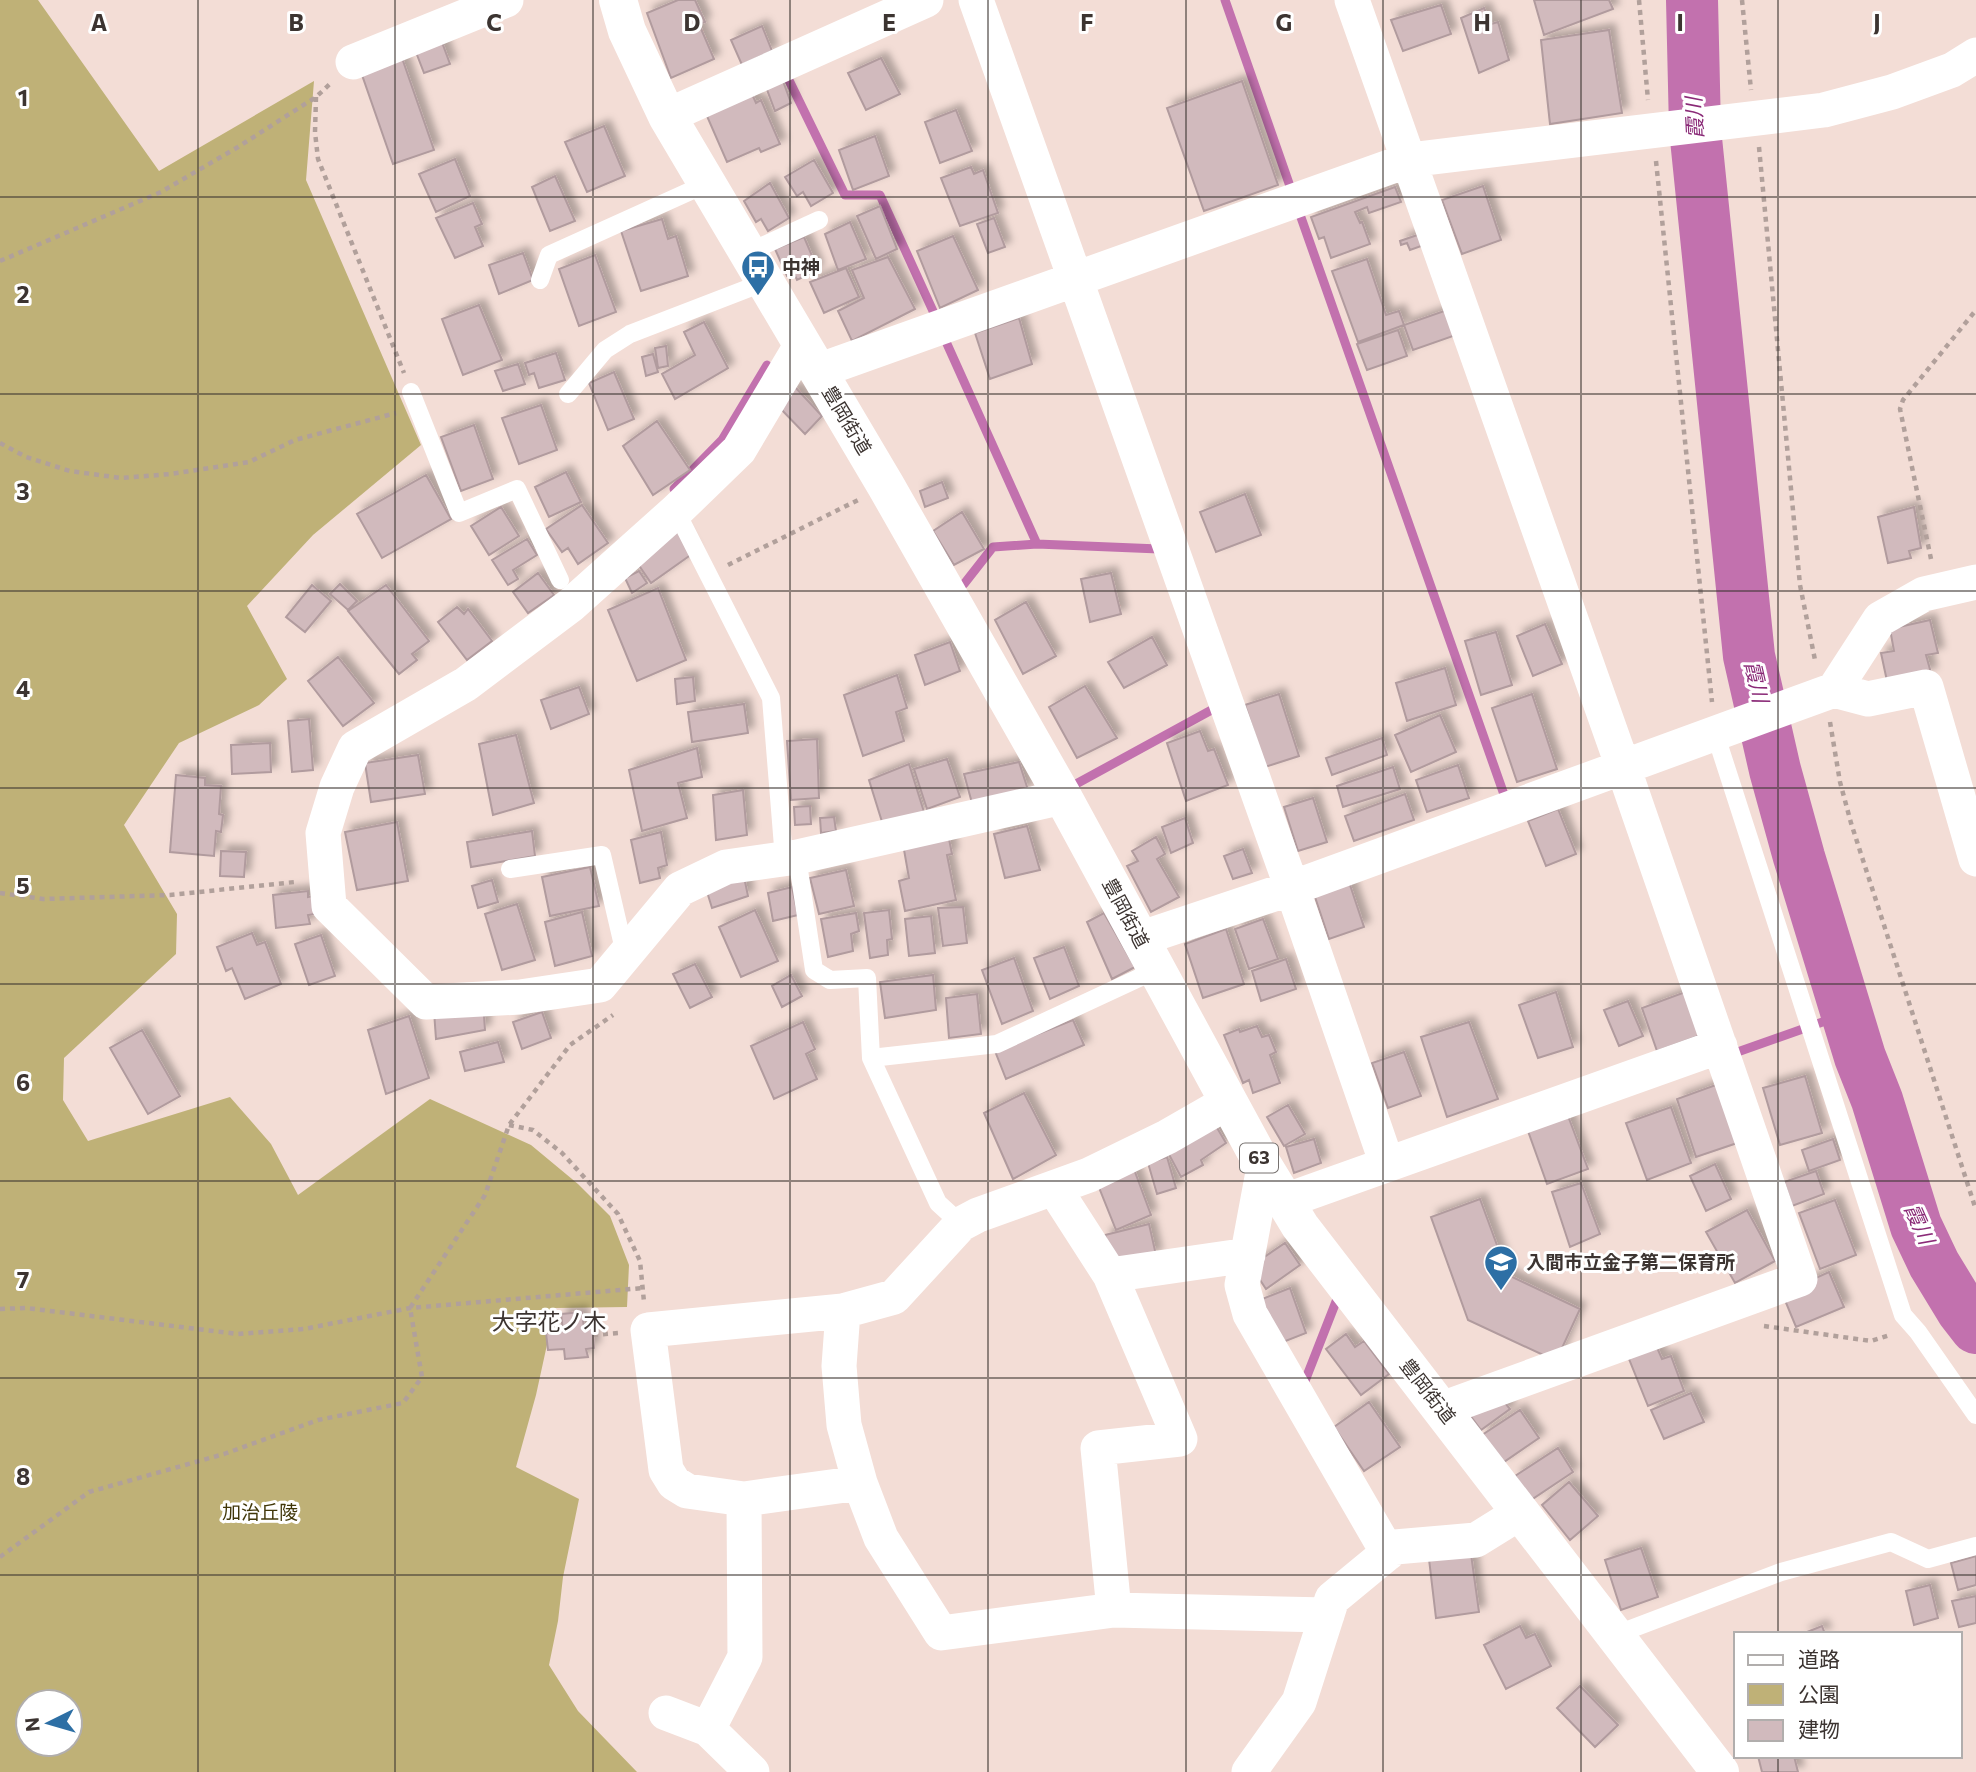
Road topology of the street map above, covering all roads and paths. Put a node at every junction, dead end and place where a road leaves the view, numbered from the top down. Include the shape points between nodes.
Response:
1 (506, 0) edge
2 (618, 0) edge
3 (926, 0) edge
4 (976, 0) edge
5 (1352, 0) edge
6 (1639, 0) edge
7 (1742, 0) edge
8 (1976, 55) edge
9 (353, 62) joint
10 (316, 97) junction
11 (667, 116) junction
12 (1756, 120) junction
13 (1653, 131) junction
14 (1409, 160) junction
15 (706, 184) junction
16 (819, 220) dead end
17 (0, 261) edge
18 (756, 268) junction
19 (540, 280) dead end
20 (1076, 280) junction
21 (1976, 310) edge
22 (810, 357) junction
23 (411, 392) junction
24 (568, 394) dead end
25 (0, 443) edge
26 (886, 486) junction
27 (676, 511) junction
28 (708, 575) junction
29 (1976, 582) edge
30 (1938, 591) junction
31 (566, 594) junction
32 (1825, 693) junction
33 (1719, 731) junction
34 (1623, 767) junction
35 (1063, 797) junction
36 (790, 858) junction
37 (1976, 859) edge
38 (510, 869) dead end
39 (327, 879) junction
40 (1292, 888) junction
41 (0, 893) edge
42 (1148, 954) junction
43 (616, 966) junction
44 (1720, 1046) junction
45 (871, 1058) junction
46 (1228, 1102) junction
47 (509, 1125) junction
48 (1387, 1164) junction
49 (1264, 1167) junction
50 (1054, 1188) junction
51 (1285, 1201) junction
52 (961, 1224) junction
53 (1248, 1255) junction
54 (1110, 1275) junction
55 (643, 1288) junction
56 (0, 1308) edge
57 (410, 1308) junction
58 (1713, 1310) junction
59 (843, 1311) junction
60 (1914, 1327) junction
61 (635, 1331) junction
62 (593, 1335) dead end
63 (1442, 1409) junction
64 (1976, 1415) edge
65 (860, 1483) junction
66 (744, 1499) junction
67 (1521, 1512) junction
68 (1976, 1546) edge
69 (1388, 1553) junction
70 (0, 1557) edge
71 (1114, 1609) junction
72 (1327, 1615) junction
73 (1615, 1635) junction
74 (666, 1713) dead end
75 (708, 1729) junction
76 (752, 1772) edge
77 (1249, 1772) edge
78 (1720, 1772) edge

1 - 9 street
2 - 11 main road, 豊岡街道 / 63 via 626,31
3 - 11 street
4 - 20 street
5 - 14 street
6 - 13 path
7 - 12 path
8 - 12 street via 1952,70 1892,92 1824,110
9 - 10 path
10 - 17 path via 161,192
10 - 23 path via 318,159
11 - 15 main road, 豊岡街道 / 63
12 - 13 street
13 - 14 street
13 - 33 path
14 - 20 street
14 - 34 street
15 - 18 main road, 豊岡街道 / 63
15 - 19 lane via 549,255
16 - 18 lane
18 - 22 main road, 豊岡街道 / 63
18 - 24 lane via 605,350
20 - 22 street
20 - 40 street
21 - 30 path via 1903,400 1900,410
22 - 26 main road, 豊岡街道 / 63
22 - 27 street via 739,450
23 - 25 path via 417,407 295,440 249,462 171,474 121,478 70,471
23 - 31 lane via 459,513 517,489
26 - 28 path
26 - 35 main road, 豊岡街道 / 63
27 - 28 lane
27 - 31 street
28 - 36 lane via 771,698
29 - 30 street
30 - 32 street via 1880,619
31 - 39 street via 466,684 355,748 323,833
32 - 33 street
32 - 37 street via 1868,699 1926,687
33 - 34 street
33 - 60 lane via 1903,1315
34 - 40 street
34 - 44 street
35 - 36 street
35 - 42 main road, 豊岡街道 / 63
36 - 43 street via 726,867 680,889
36 - 45 lane via 814,970 830,980 867,978
38 - 43 lane via 602,855
39 - 41 path via 170,895 43,900
39 - 43 street via 329,906 426,1002 520,997 600,985
40 - 42 street
40 - 48 street
42 - 45 lane via 996,1044
42 - 46 main road, 豊岡街道 / 63
43 - 47 path via 621,1005 608,1020 570,1045
44 - 48 street
44 - 58 street via 1800,1279
45 - 52 lane via 938,1203
46 - 49 main road, 豊岡街道 / 63
46 - 50 street via 1167,1137
47 - 55 path via 533,1130 562,1153 618,1214 640,1261
47 - 57 path via 485,1195
48 - 51 street
49 - 51 main road, 豊岡街道 / 63
49 - 53 street
50 - 52 street
50 - 54 street
51 - 63 main road, 豊岡街道 / 63
52 - 59 street via 894,1297
53 - 54 street
53 - 69 street via 1242,1285 1250,1314
54 - 71 street via 1180,1439 1098,1448
55 - 57 path
55 - 61 path
56 - 57 path via 238,1334 304,1329
57 - 70 path via 422,1377 403,1403 318,1420 224,1454 89,1493
58 - 60 path via 1752,1324 1871,1341
58 - 63 street
59 - 61 street
59 - 65 street via 839,1366 844,1425
60 - 64 lane
61 - 62 path
61 - 66 street via 666,1470 674,1483 687,1491
63 - 67 main road, 豊岡街道 / 63
65 - 66 street
65 - 71 street via 881,1538 941,1633
66 - 75 street via 745,1657
67 - 69 street via 1476,1540 1395,1547
67 - 73 main road, 豊岡街道 / 63
68 - 73 lane via 1928,1559 1891,1542 1781,1572
69 - 72 street via 1332,1599
71 - 72 street
72 - 77 street via 1299,1702
73 - 78 main road, 豊岡街道 / 63
74 - 75 street
75 - 76 street

